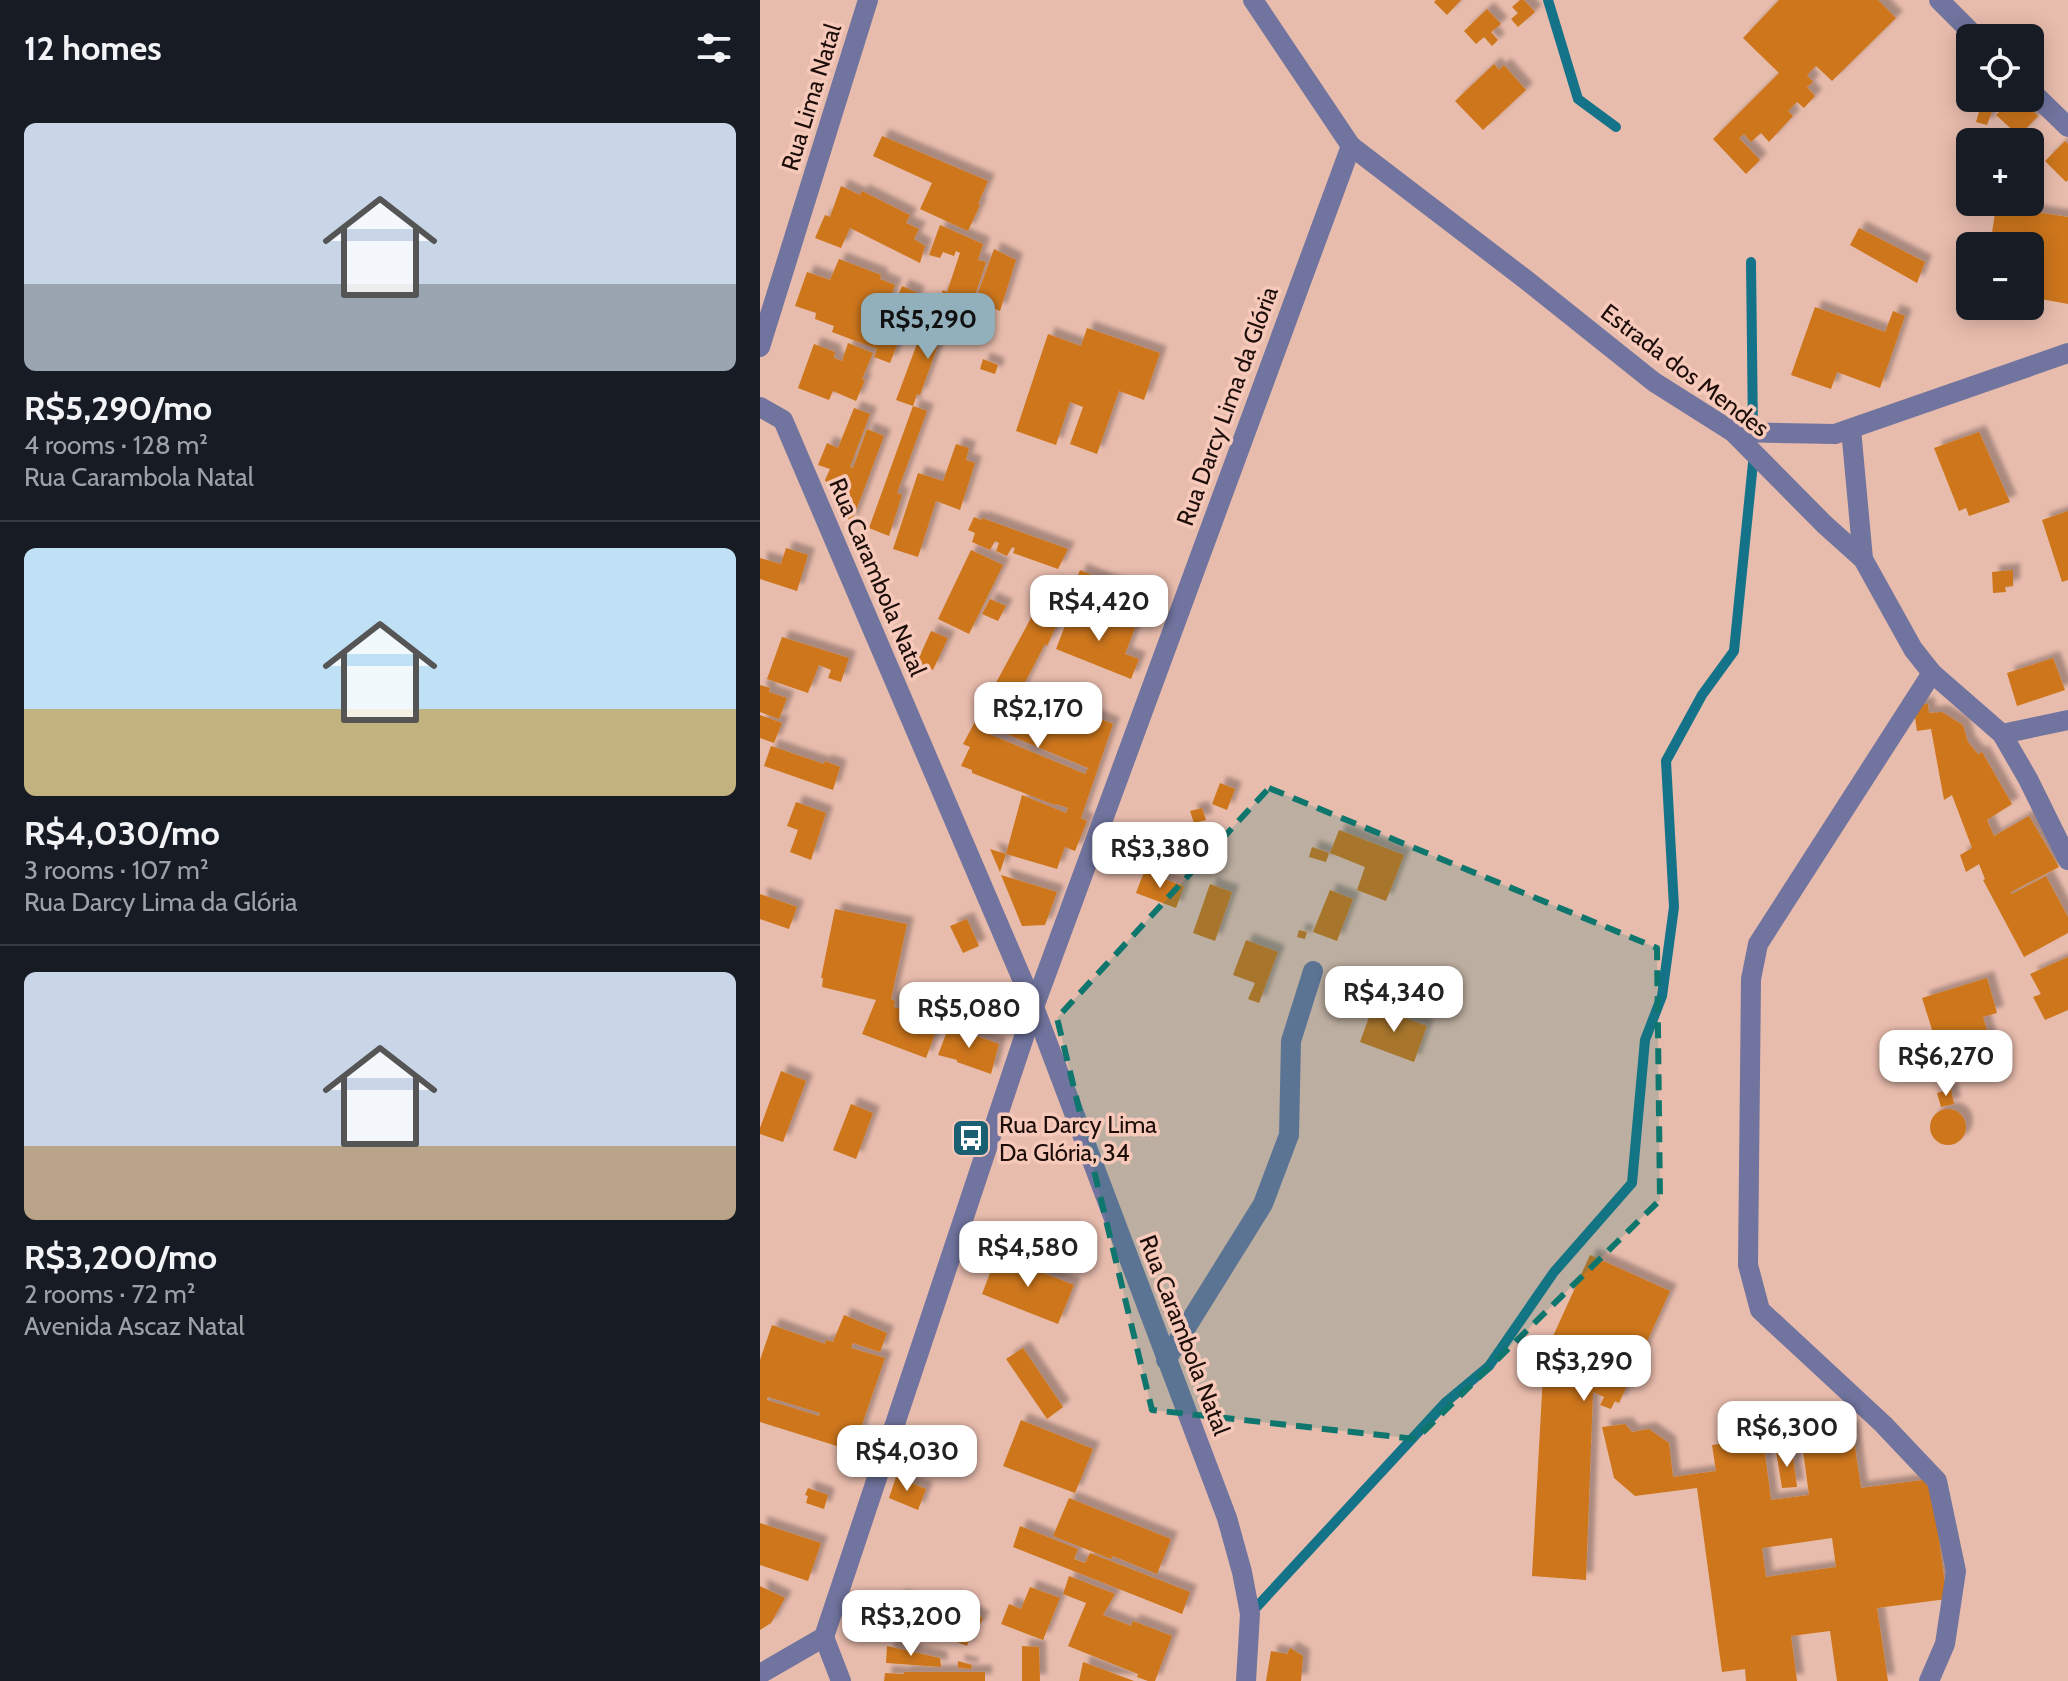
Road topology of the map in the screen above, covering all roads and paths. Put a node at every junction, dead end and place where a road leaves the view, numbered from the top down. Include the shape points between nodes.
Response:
1 (868, 0) edge
2 (1253, 0) edge
3 (1939, 0) edge
4 (1963, 24) edge
5 (2044, 104) edge
6 (2068, 127) edge
7 (1351, 146) junction
8 (760, 347) edge
9 (2068, 353) edge
10 (760, 407) edge
11 (1851, 429) junction
12 (1733, 432) junction
13 (1863, 559) junction
14 (1932, 673) junction
15 (2068, 720) edge
16 (2002, 734) junction
17 (2068, 860) edge
18 (1313, 971) dead end
19 (1034, 1007) junction
20 (1166, 1360) junction
21 (824, 1637) junction
22 (760, 1674) edge
23 (841, 1681) edge
24 (1246, 1681) edge
25 (1929, 1681) edge

1 - 8 street, Rua Lima Natal
2 - 7 street, Estrada dos Mendes
3 - 4 street
5 - 6 street
7 - 12 street, Estrada dos Mendes via 1654,382
7 - 19 street, Rua Darcy Lima da Glória
9 - 11 street
10 - 19 street, Rua Carambola Natal via 783,420
11 - 12 street via 1835,434
11 - 13 street
12 - 13 street, Estrada dos Mendes
13 - 14 street, Estrada dos Mendes
14 - 16 street, Estrada dos Mendes
14 - 25 street via 1758,944 1751,979 1748,1265 1760,1310 1937,1481 1956,1571 1945,1644
15 - 16 street
16 - 17 street, Estrada dos Mendes
18 - 20 street via 1291,1041 1289,1135 1263,1204
19 - 20 street, Rua Carambola Natal
19 - 21 street, Rua Darcy Lima da Glória
20 - 24 street, Rua Carambola Natal via 1227,1518 1242,1572 1250,1614
21 - 22 street
21 - 23 street

